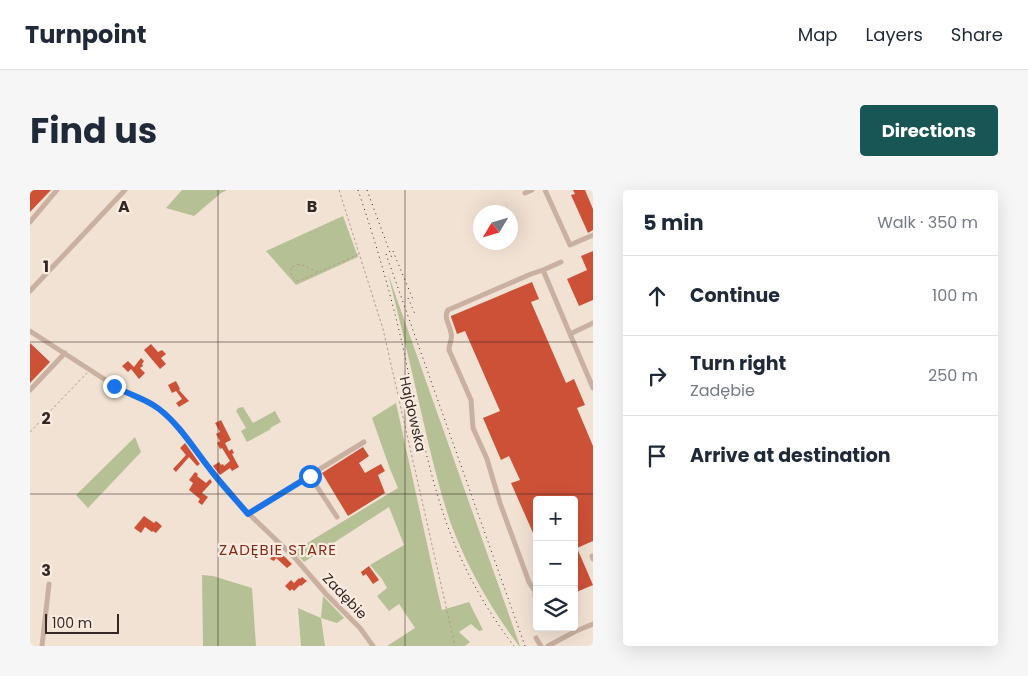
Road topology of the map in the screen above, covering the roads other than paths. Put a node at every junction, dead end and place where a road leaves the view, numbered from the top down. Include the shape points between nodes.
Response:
1 (56, 190) edge
2 (125, 190) edge
3 (532, 190) edge
4 (545, 190) edge
5 (525, 193) dead end
6 (30, 222) edge
7 (593, 235) edge
8 (561, 262) dead end
9 (543, 270) junction
10 (30, 292) edge
11 (593, 323) edge
12 (30, 331) edge
13 (570, 334) junction
14 (65, 354) junction
15 (593, 388) edge
16 (30, 390) edge
17 (364, 442) dead end
18 (310, 476) junction
19 (248, 514) junction
20 (337, 517) dead end
21 (49, 584) dead end
22 (533, 587) edge
23 (593, 624) edge
24 (578, 628) edge
25 (572, 631) edge
26 (536, 638) dead end
27 (42, 646) edge
28 (373, 646) edge
29 (541, 646) edge
30 (548, 646) edge

1 - 6 street
2 - 10 street
3 - 5 street
4 - 7 street via 570,245
8 - 9 street
9 - 13 street
9 - 22 street via 446,313 452,336 449,350 471,400 473,428
11 - 13 street
12 - 14 street, Zadębie
13 - 15 street
14 - 16 street
14 - 19 street, Zadębie via 169,417
17 - 18 street
18 - 19 street
18 - 20 street
19 - 28 street, Zadębie via 296,559
21 - 27 street
23 - 24 street
25 - 30 street
26 - 29 street

